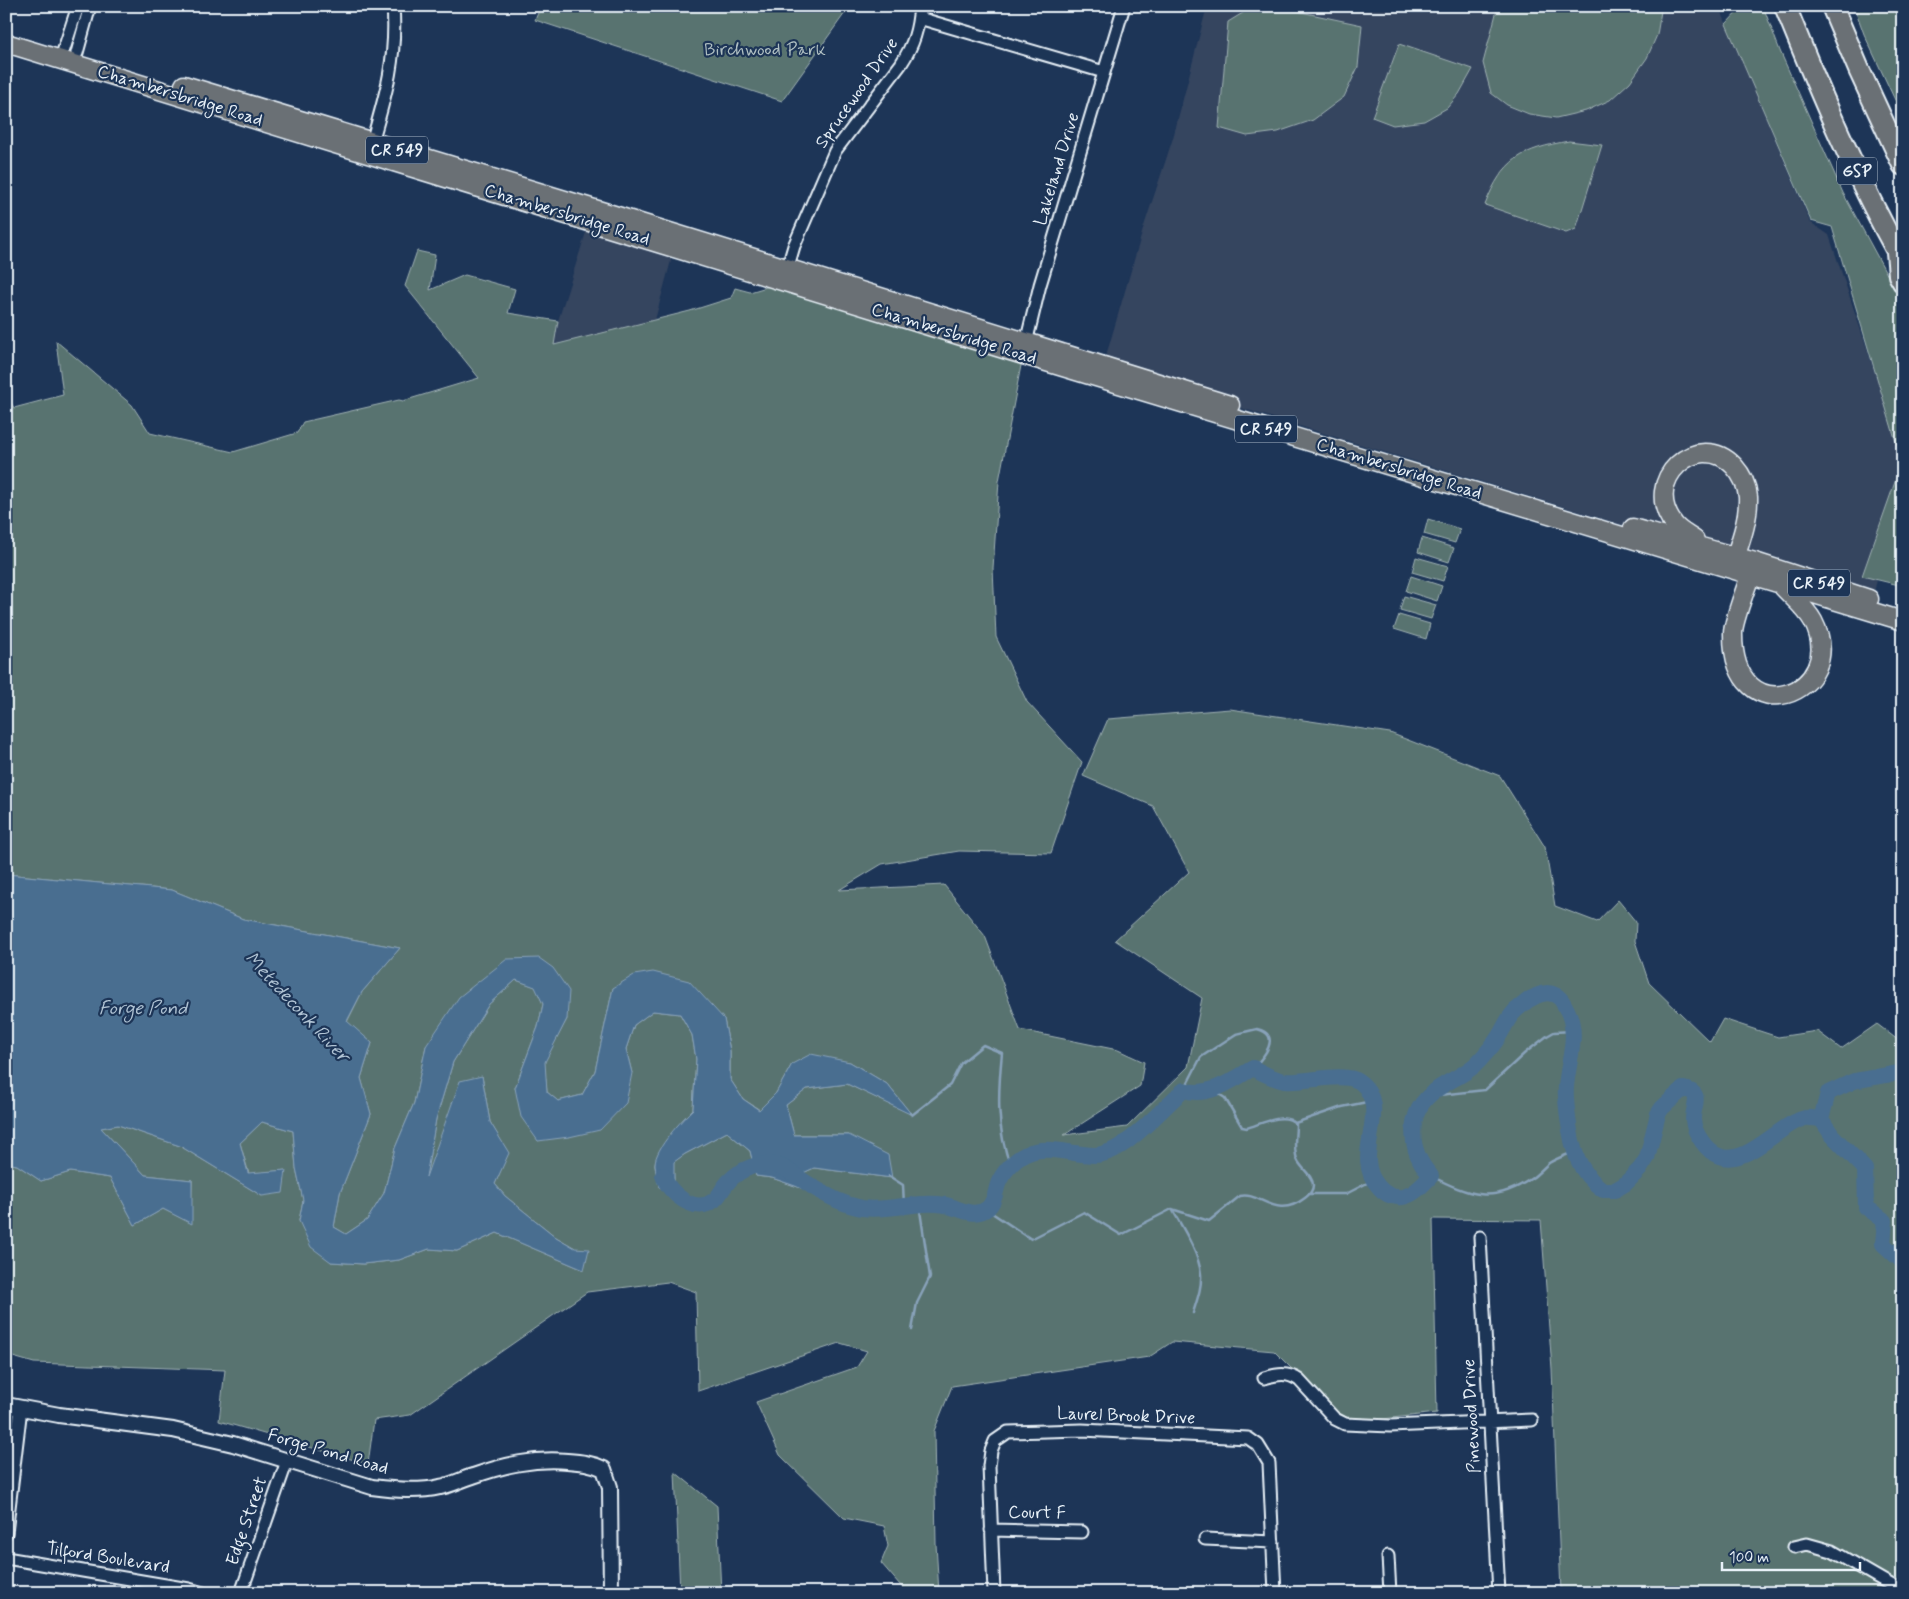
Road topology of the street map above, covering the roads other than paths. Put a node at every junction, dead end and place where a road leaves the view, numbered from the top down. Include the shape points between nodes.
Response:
1 (78, 6) edge
2 (90, 6) edge
3 (393, 6) edge
4 (1124, 6) edge
5 (1785, 6) edge
6 (1832, 6) edge
7 (920, 12) edge
8 (6, 31) edge
9 (6, 42) edge
10 (70, 51) junction
11 (1104, 72) junction
12 (372, 142) junction
13 (1903, 165) edge
14 (1900, 257) edge
15 (785, 275) junction
16 (1903, 282) edge
17 (1026, 343) junction
18 (1710, 550) junction
19 (1733, 564) junction
20 (1752, 569) junction
21 (1783, 586) junction
22 (1903, 610) edge
23 (1903, 621) edge
24 (1480, 1237) dead end
25 (1264, 1378) dead end
26 (6, 1405) edge
27 (21, 1408) junction
28 (1532, 1420) dead end
29 (1490, 1422) junction
30 (287, 1461) junction
31 (991, 1530) junction
32 (1082, 1532) dead end
33 (6, 1533) edge
34 (1205, 1539) dead end
35 (1273, 1542) junction
36 (1794, 1547) dead end
37 (1388, 1556) dead end
38 (6, 1558) edge
39 (1903, 1592) edge
40 (203, 1593) edge
41 (241, 1593) edge
42 (611, 1593) edge
43 (994, 1593) edge
44 (1275, 1593) edge
45 (1390, 1593) edge
46 (1500, 1593) edge

1 - 10 street
2 - 10 street
3 - 12 street via 392,63
4 - 11 street, Lakeland Drive
5 - 14 highway, GSP via 1856,169
6 - 13 highway, GSP
7 - 11 street
7 - 15 street, Sprucewood Drive via 918,31 901,64 835,151
8 - 10 main road, Chambersbridge Road / CR 549
9 - 15 main road, Chambersbridge Road / CR 549
10 - 12 main road, Chambersbridge Road / CR 549
11 - 17 street, Lakeland Drive via 1040,285
12 - 15 main road, Chambersbridge Road / CR 549
14 - 16 highway via 1899,274
15 - 17 main road, Chambersbridge Road / CR 549
15 - 19 main road, Chambersbridge Road / CR 549
17 - 18 main road, Chambersbridge Road / CR 549
18 - 19 main road, Chambersbridge Road / CR 549
18 - 19 main road via 1679,530 1664,507 1663,498 1666,478 1672,469 1690,457 1712,453 1741,474 1748,496 1747,518
19 - 20 main road, Chambersbridge Road / CR 549
20 - 21 main road, Chambersbridge Road / CR 549
20 - 21 main road via 1732,631 1734,653 1739,673 1753,689 1770,696 1786,695 1798,689 1819,663 1820,642 1812,620
20 - 22 main road, Chambersbridge Road / CR 549
21 - 23 main road, Chambersbridge Road / CR 549
24 - 29 street, Pinewood Drive
25 - 29 street via 1280,1374 1293,1376 1335,1419 1345,1424 1390,1426
26 - 27 street, Forge Pond Road
27 - 30 street, Forge Pond Road via 173,1430
27 - 33 street
28 - 29 street
29 - 46 street, Pinewood Drive
30 - 41 street, Edge Street
30 - 42 street, Forge Pond Road via 372,1487 418,1490 441,1487 516,1463 536,1460 596,1465 604,1469 610,1488
31 - 32 street, Court F
31 - 35 street, Laurel Brook Drive via 989,1466 995,1441 1008,1432 1082,1430 1248,1438 1254,1441 1269,1463
31 - 43 street, Laurel Brook Drive
34 - 35 street
35 - 44 street, Laurel Brook Drive
36 - 39 street via 1820,1546
37 - 45 street
38 - 40 street, Tilford Boulevard

